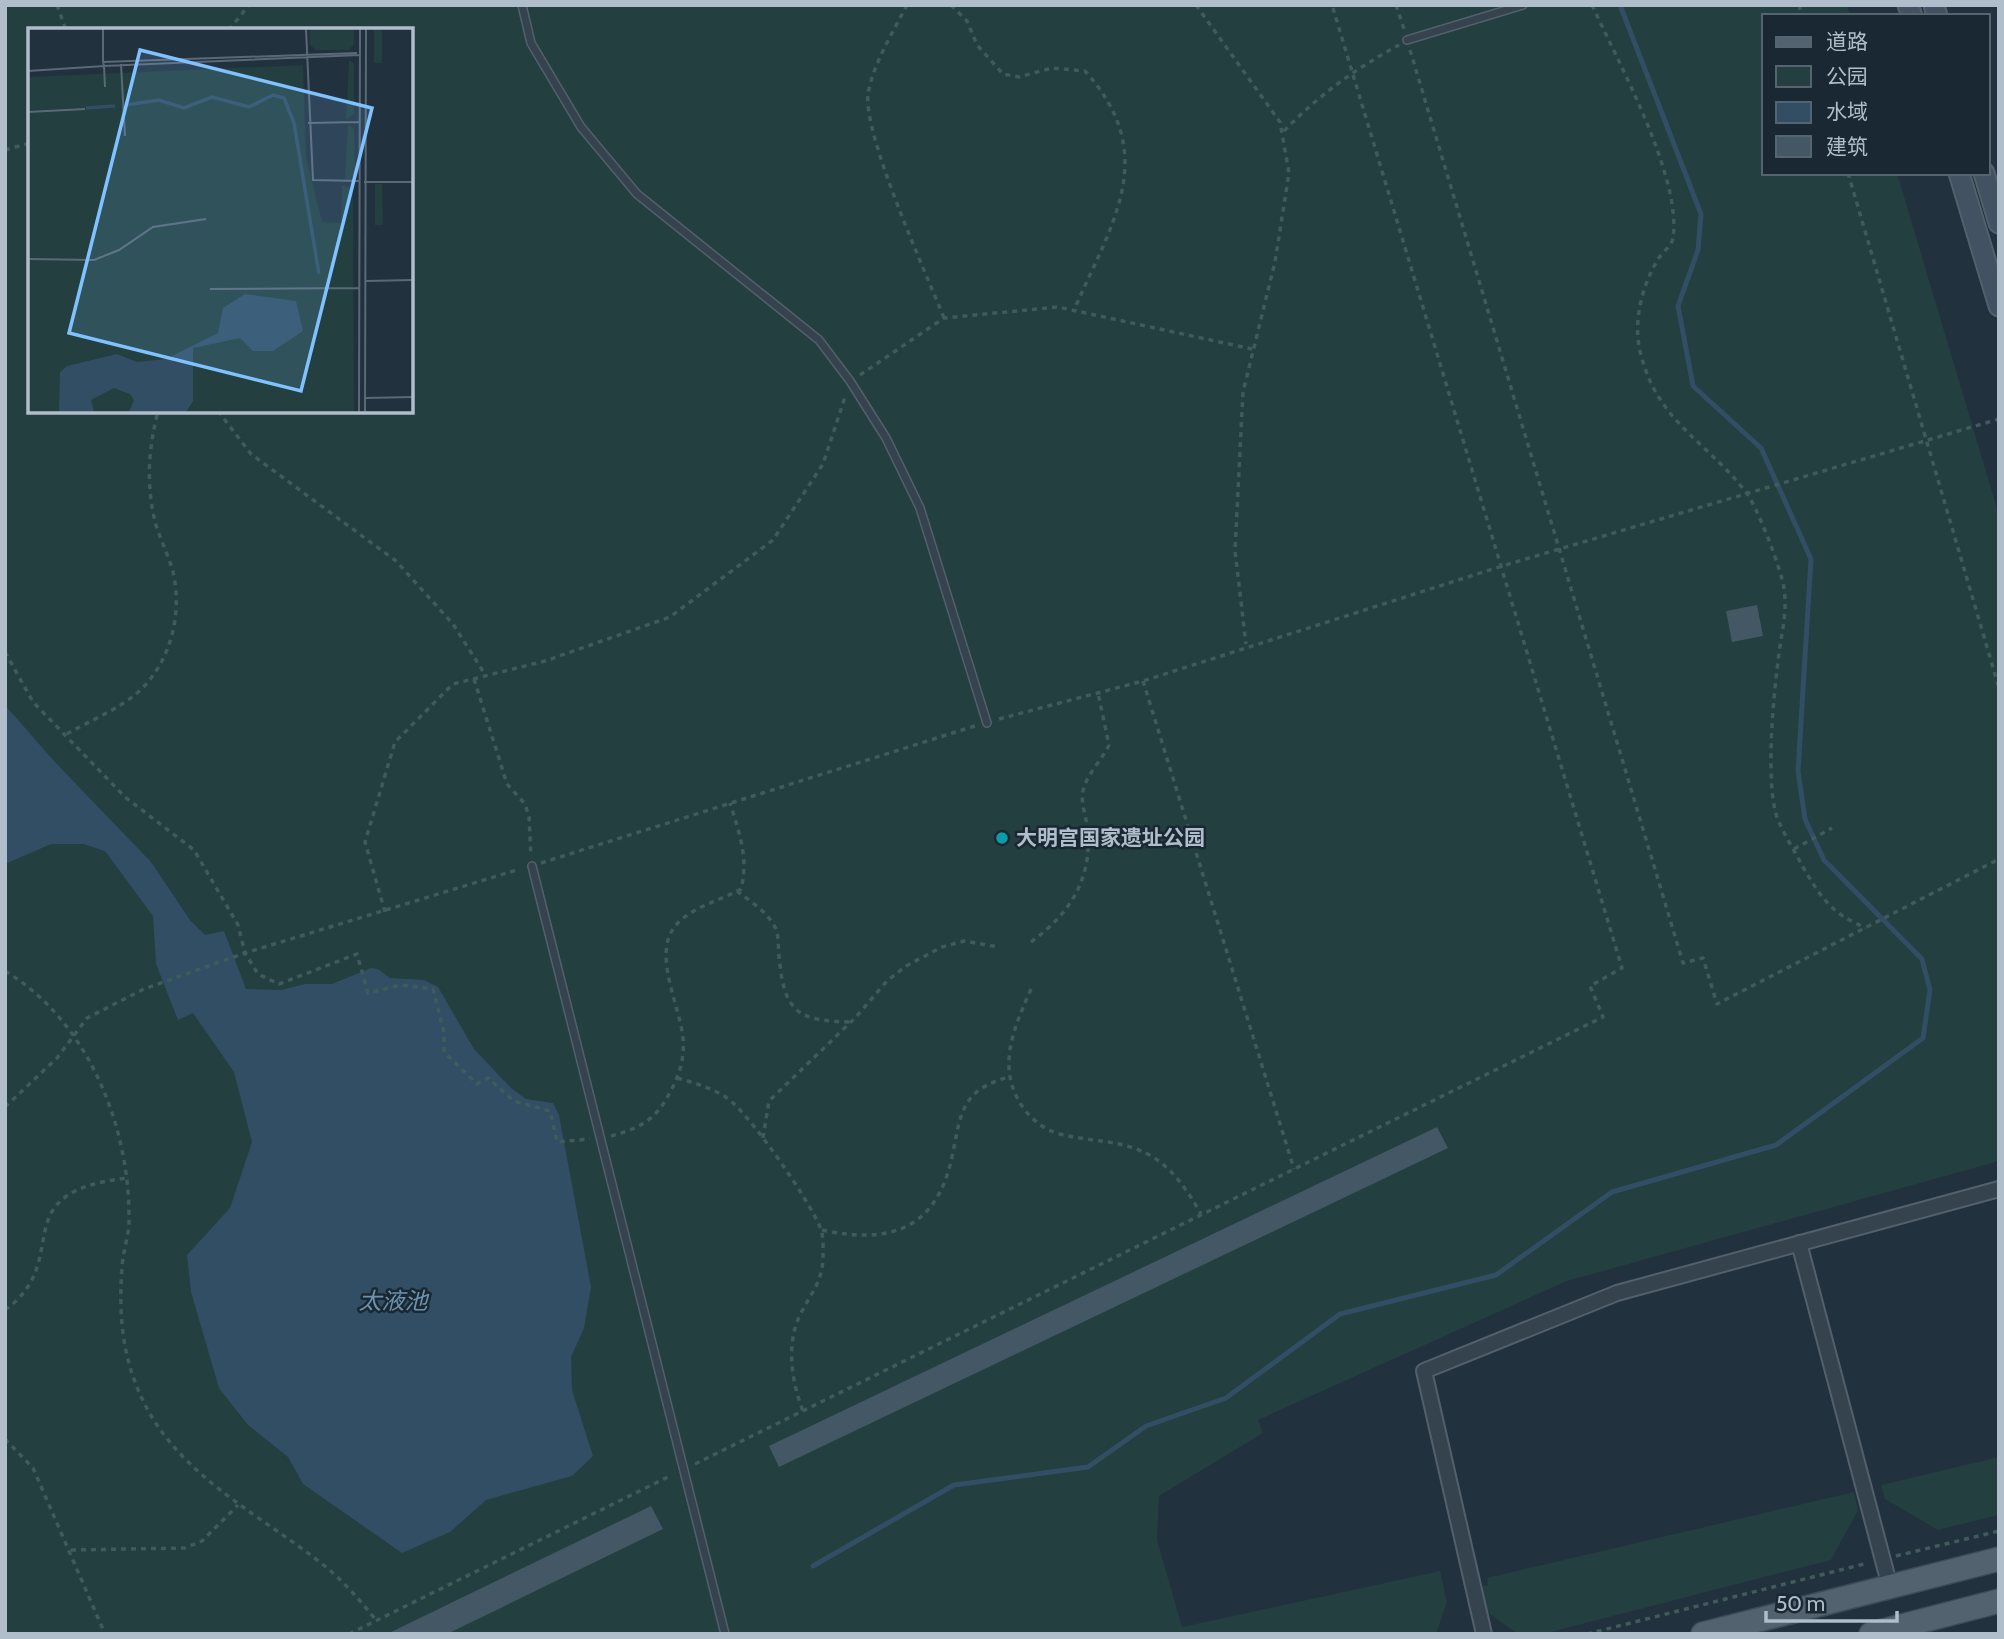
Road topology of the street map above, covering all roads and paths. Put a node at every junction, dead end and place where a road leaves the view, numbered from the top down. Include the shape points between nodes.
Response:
1 (57, 5) edge
2 (249, 5) edge
3 (522, 5) edge
4 (907, 5) edge
5 (951, 5) edge
6 (1196, 5) edge
7 (1332, 5) edge
8 (1396, 5) edge
9 (1523, 5) edge
10 (1592, 5) edge
11 (65, 28) edge
12 (231, 28) edge
13 (1407, 40) junction
14 (1352, 71) junction
15 (1284, 131) junction
16 (28, 144) edge
17 (5, 150) edge
18 (1849, 175) edge
19 (1960, 175) edge
20 (1985, 175) edge
21 (1999, 223) edge
22 (1999, 306) edge
23 (1074, 310) junction
24 (944, 318) junction
25 (1252, 349) junction
26 (850, 381) junction
27 (159, 413) edge
28 (220, 413) edge
29 (1999, 419) edge
30 (1927, 442) junction
31 (1748, 494) junction
32 (1559, 550) junction
33 (1502, 566) junction
34 (1246, 645) junction
35 (5, 652) edge
36 (486, 676) junction
37 (474, 678) junction
38 (1143, 681) junction
39 (1999, 688) edge
40 (1098, 693) junction
41 (987, 723) junction
42 (67, 734) junction
43 (730, 803) junction
44 (1832, 828) dead end
45 (1794, 849) junction
46 (1999, 859) edge
47 (532, 866) junction
48 (737, 891) junction
49 (385, 912) junction
50 (1866, 928) junction
51 (1031, 942) dead end
52 (999, 947) dead end
53 (245, 953) junction
54 (5, 971) edge
55 (1031, 989) dead end
56 (850, 1022) junction
57 (75, 1035) junction
58 (1009, 1077) junction
59 (677, 1078) junction
60 (5, 1107) edge
61 (600, 1139) junction
62 (763, 1141) junction
63 (1294, 1169) junction
64 (128, 1178) junction
65 (1999, 1189) edge
66 (1201, 1214) junction
67 (822, 1230) junction
68 (1798, 1243) junction
69 (5, 1310) edge
70 (803, 1411) junction
71 (5, 1439) edge
72 (683, 1469) junction
73 (238, 1504) junction
74 (1999, 1531) edge
75 (71, 1550) junction
76 (1999, 1559) edge
77 (1883, 1560) junction
78 (1890, 1587) junction
79 (1999, 1601) edge
80 (376, 1620) junction
81 (106, 1634) edge
82 (349, 1634) edge
83 (725, 1634) edge
84 (1484, 1634) edge
85 (1587, 1634) edge
86 (1703, 1634) edge
87 (1871, 1634) edge

1 - 11 path
2 - 12 path
3 - 26 lane via 531,43 581,127 637,194 819,340
4 - 24 path via 868,96 873,130 891,184
5 - 23 path via 1003,74 1020,77 1052,68 1085,71 1105,93 1119,120 1127,159 1121,203
6 - 15 path
7 - 14 path
8 - 13 path
9 - 13 lane
10 - 31 path via 1637,103 1671,193 1673,241 1648,276 1637,328 1640,355 1671,419
13 - 14 path
13 - 32 path
14 - 15 path via 1318,96
14 - 33 path
15 - 25 path via 1289,173 1275,262
16 - 17 path
18 - 30 path
19 - 22 street
20 - 21 street
23 - 24 path via 1058,307
23 - 25 path
24 - 26 path
25 - 34 path via 1243,392 1235,551
26 - 36 path via 823,464 773,540 670,617 545,661
26 - 41 lane via 886,438 920,508
27 - 42 path via 148,461 150,486 154,518 177,595 166,655 134,696
28 - 36 path via 251,454 396,561 453,624
29 - 30 path
30 - 31 path
30 - 39 path
31 - 32 path
31 - 45 path via 1784,588 1773,782 1777,818
32 - 33 path
32 - 50 path via 1683,963 1703,958 1717,1004
33 - 34 path
33 - 63 path via 1622,968 1590,986 1603,1017
34 - 38 path
35 - 42 path via 33,702
36 - 37 path
37 - 47 path via 507,784 525,804
37 - 49 path via 453,684 395,742 365,842
38 - 40 path
38 - 63 path
40 - 41 path
40 - 51 path via 1109,745 1083,792 1088,834 1083,878 1068,909
41 - 43 path
42 - 53 path via 125,797 194,850 238,925
43 - 47 path
43 - 48 path via 745,852 745,874
44 - 45 path
45 - 50 path via 1820,896 1842,918
46 - 50 path
47 - 49 path
47 - 61 lane
48 - 56 path via 770,917 777,932 781,977 799,1013 820,1022
48 - 59 path via 694,911 672,930 668,973 683,1040
49 - 53 path
52 - 56 path via 964,941 925,955 887,981
53 - 57 path via 144,989 88,1018
53 - 61 path via 258,974 279,984 357,954 368,993 401,985 433,989 444,1052 477,1083 488,1078 514,1101 550,1111 557,1142
54 - 57 path via 21,980
55 - 58 path via 1011,1041
56 - 62 path via 769,1101
57 - 60 path
57 - 64 path via 99,1080
58 - 66 path via 1020,1104 1041,1126 1060,1134 1119,1142 1155,1158 1183,1186
58 - 67 path via 989,1082 968,1100 959,1115 944,1182 924,1214 911,1225 894,1234 871,1237
59 - 61 path via 658,1111 640,1128
59 - 62 path via 701,1084 728,1099
61 - 72 lane
62 - 67 path
63 - 66 path
64 - 69 path via 94,1181 49,1205 40,1226 33,1280
64 - 73 path via 121,1312 137,1388 181,1456
65 - 68 street
66 - 70 path
67 - 70 path via 819,1285 798,1319 792,1367
68 - 77 street
68 - 84 street via 1617,1293 1424,1371
70 - 72 path
71 - 75 path via 33,1468
72 - 80 path
72 - 83 lane
73 - 75 path via 202,1541 185,1548
73 - 80 path via 349,1586
74 - 77 path
75 - 81 path
76 - 78 main road
77 - 78 street
77 - 85 path
78 - 86 main road
79 - 87 main road
80 - 82 path

